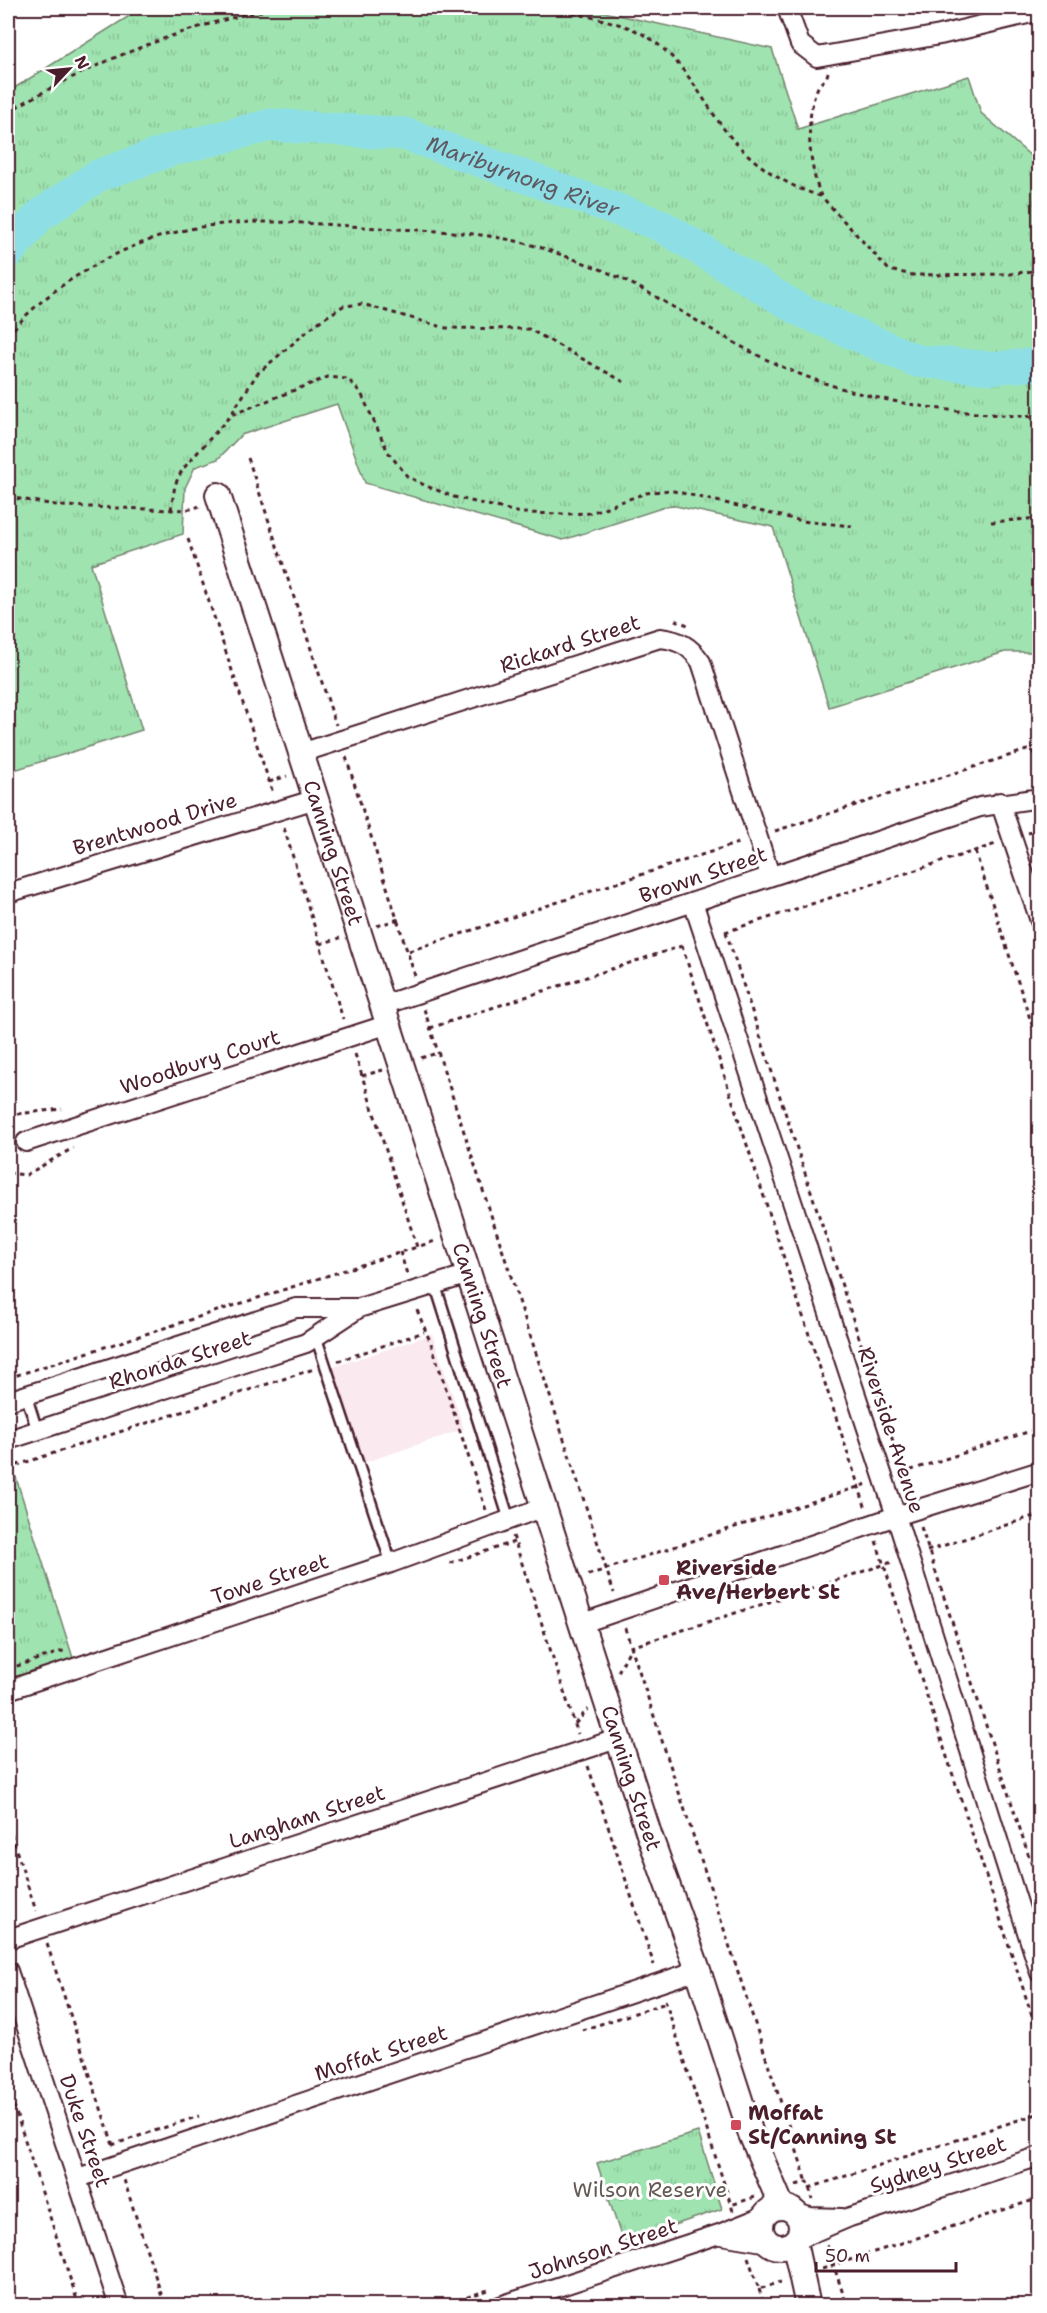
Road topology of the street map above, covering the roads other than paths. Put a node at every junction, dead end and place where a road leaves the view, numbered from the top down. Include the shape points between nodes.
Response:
1 (787, 8) edge
2 (1040, 10) edge
3 (218, 495) road end
4 (301, 754) junction
5 (1040, 798) edge
6 (316, 799) junction
7 (1000, 802) junction
8 (770, 875) junction
9 (8, 893) edge
10 (693, 902) junction
11 (1040, 921) edge
12 (386, 1015) junction
13 (26, 1142) dead end
14 (469, 1274) junction
15 (435, 1284) junction
16 (359, 1308) junction
17 (316, 1337) junction
18 (26, 1395) junction
19 (8, 1401) edge
20 (37, 1430) junction
21 (8, 1440) edge
22 (1040, 1471) edge
23 (544, 1507) junction
24 (896, 1516) junction
25 (509, 1519) junction
26 (391, 1563) junction
27 (583, 1623) junction
28 (8, 1690) edge
29 (620, 1738) junction
30 (8, 1939) edge
31 (698, 1970) junction
32 (8, 1971) edge
33 (1040, 1973) edge
34 (1040, 2156) edge
35 (78, 2178) junction
36 (777, 2212) junction
37 (850, 2217) junction
38 (719, 2235) junction
39 (785, 2243) junction
40 (807, 2303) edge
41 (119, 2306) edge
42 (500, 2306) edge

1 - 2 street via 800,44 817,57 940,35
3 - 4 street, Canning Street
4 - 6 street, Canning Street
4 - 8 street, Rickard Street via 344,749 660,638 671,639 682,643 701,662
5 - 7 street, Brown Street
6 - 9 street, Brentwood Drive
6 - 12 street, Canning Street
7 - 8 street, Brown Street
7 - 11 street
8 - 10 street, Brown Street
10 - 12 street, Brown Street via 419,994
10 - 24 street, Riverside Avenue
12 - 13 street, Woodbury Court via 349,1037
12 - 14 street, Canning Street
14 - 15 street, Rhonda Street
14 - 23 street, Canning Street
15 - 16 street, Rhonda Street
15 - 25 lane
16 - 17 street, Rhonda Street
16 - 18 street, Rhonda Street via 296,1308
17 - 20 street, Rhonda Street
17 - 26 lane
18 - 19 street, Rhonda Street
18 - 20 lane
20 - 21 street, Rhonda Street
22 - 24 street
23 - 25 street, Towe Street
23 - 27 street, Canning Street
24 - 27 street
24 - 33 street, Riverside Avenue
25 - 26 street, Towe Street
26 - 28 street, Towe Street
27 - 29 street, Canning Street
29 - 30 street, Langham Street via 44,1936
29 - 31 street, Canning Street via 649,1834
31 - 35 street, Moffat Street
31 - 36 street, Canning Street
32 - 35 street, Duke Street
34 - 37 street, Sydney Street
35 - 41 street, Duke Street
36 - 37 street, Sydney Street
36 - 38 street, Johnson Street
36 - 39 street via 762,2233
36 - 39 street via 801,2223
37 - 39 street, Sydney Street
38 - 39 street, Johnson Street
38 - 42 street, Johnson Street
39 - 40 street
39 - 40 street via 802,2276

